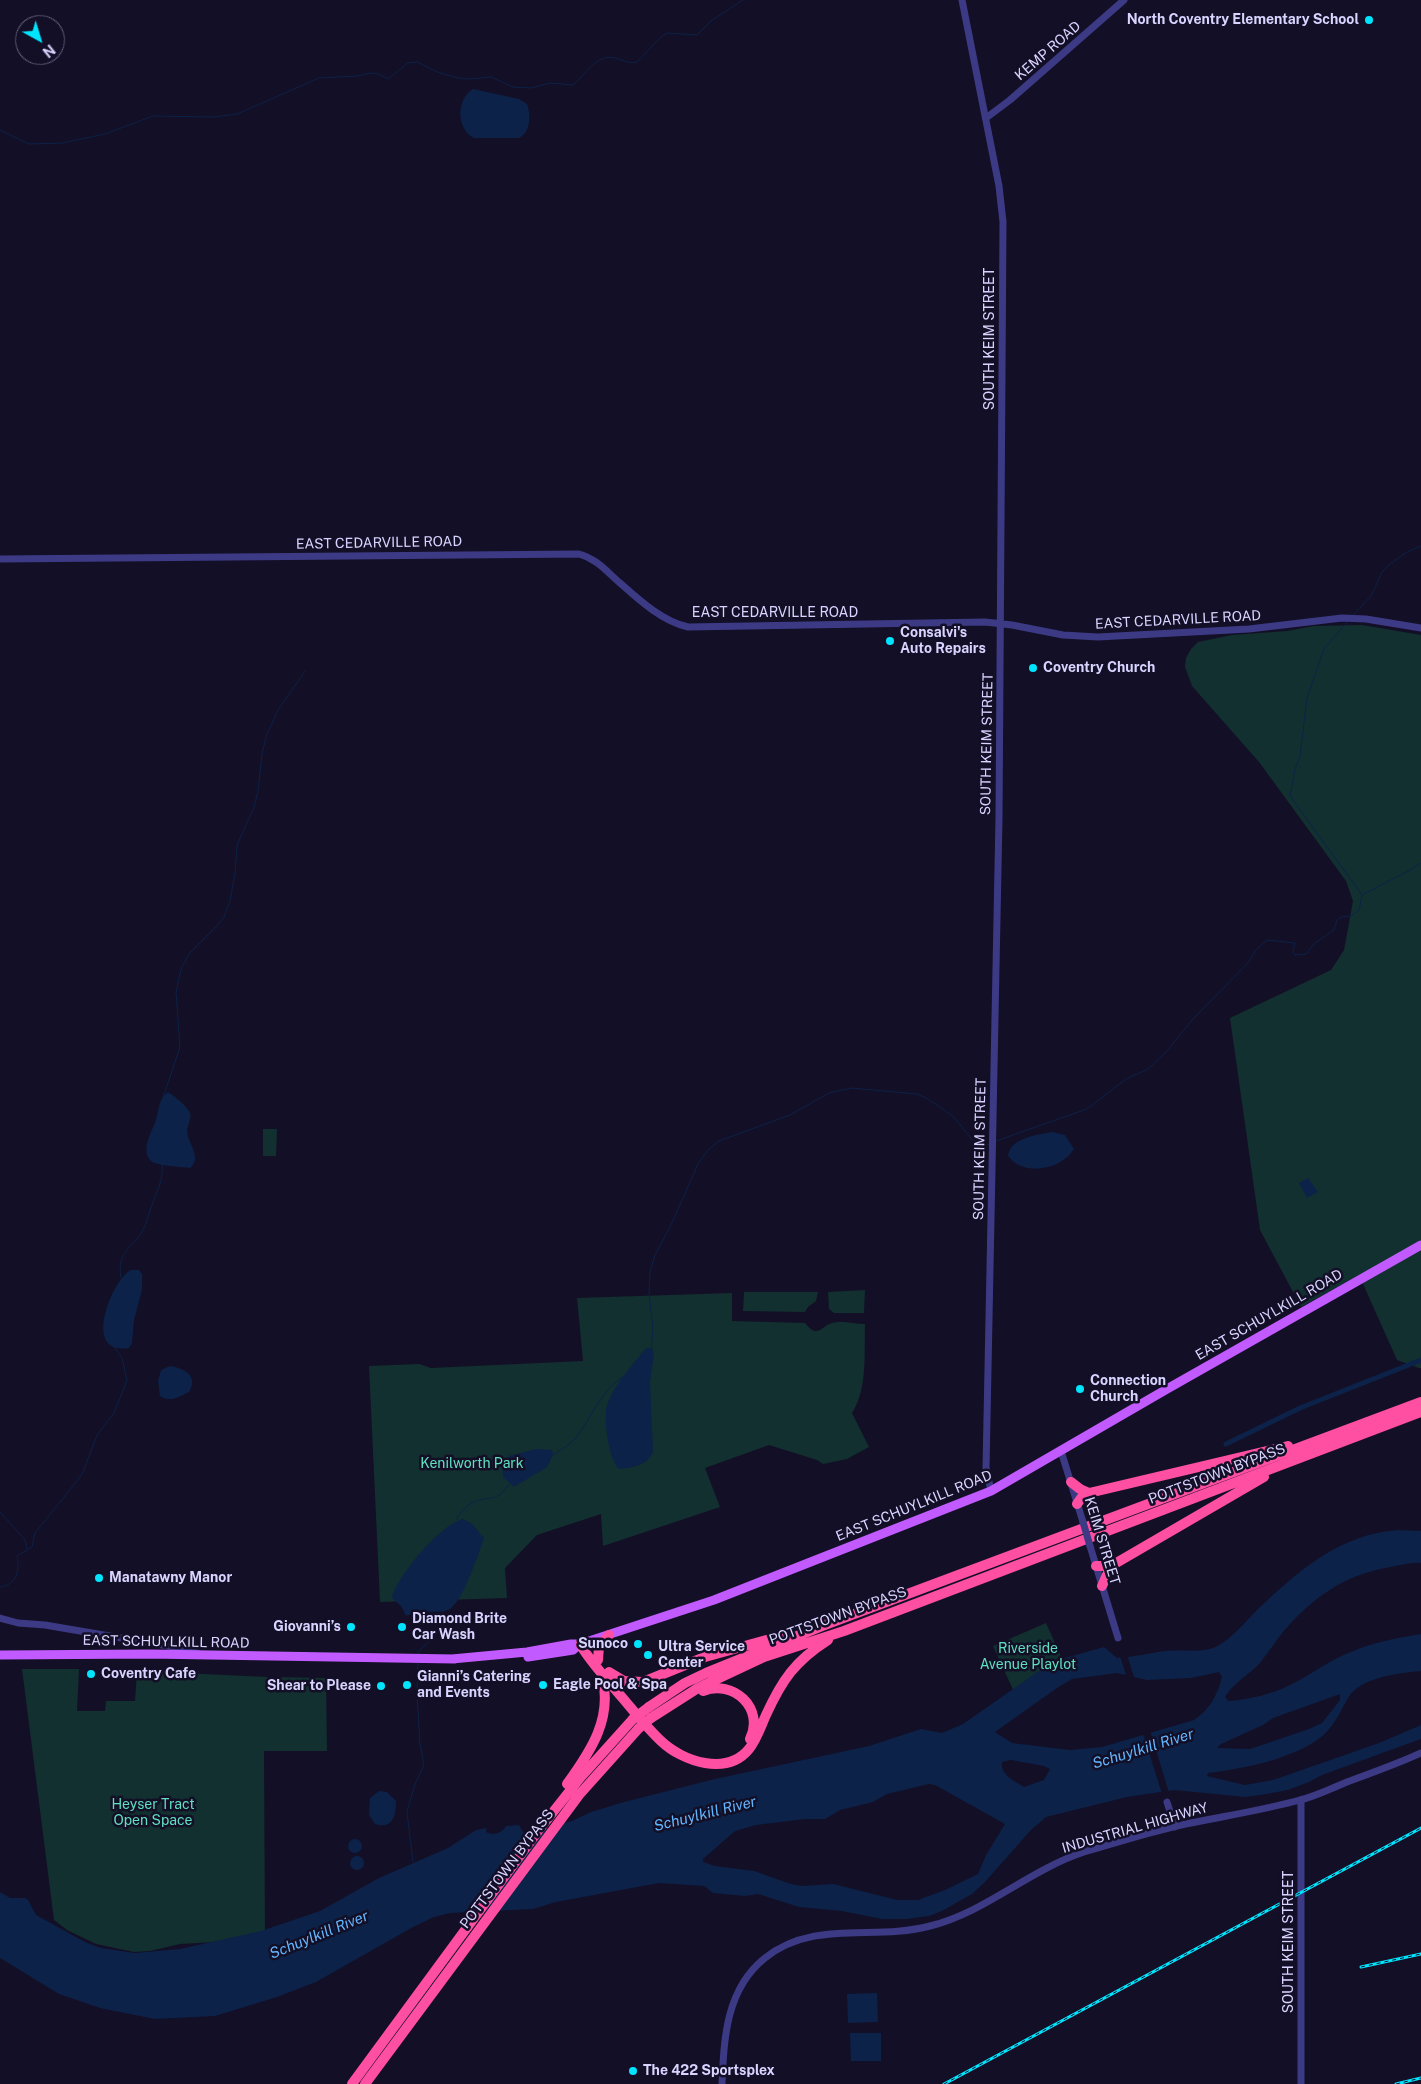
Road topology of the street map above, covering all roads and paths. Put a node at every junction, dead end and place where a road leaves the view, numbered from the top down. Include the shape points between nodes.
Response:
1 (962, 0) edge
2 (1124, 0) edge
3 (986, 118) junction
4 (0, 559) edge
5 (1001, 624) junction
6 (1421, 628) edge
7 (1421, 1245) edge
8 (1421, 1402) edge
9 (1421, 1412) edge
10 (1370, 1431) junction
11 (1323, 1438) junction
12 (1061, 1451) junction
13 (1071, 1482) junction
14 (991, 1491) junction
15 (1089, 1493) junction
16 (1078, 1504) junction
17 (1096, 1566) junction
18 (1111, 1566) junction
19 (1102, 1586) junction
20 (0, 1618) edge
21 (822, 1626) junction
22 (844, 1631) junction
23 (609, 1635) junction
24 (1118, 1638) dead end
25 (580, 1644) junction
26 (0, 1655) edge
27 (205, 1656) junction
28 (598, 1660) junction
29 (605, 1672) junction
30 (651, 1718) junction
31 (636, 1724) junction
32 (1421, 1753) edge
33 (561, 1798) junction
34 (1301, 1800) junction
35 (1167, 1803) dead end
36 (1175, 1827) junction
37 (351, 2084) edge
38 (367, 2084) edge
39 (722, 2084) edge
40 (1302, 2084) edge

1 - 3 street, SOUTH KEIM STREET
2 - 3 street, KEMP ROAD
3 - 5 street, SOUTH KEIM STREET via 1003,222
4 - 5 street, EAST CEDARVILLE ROAD via 568,553 594,559 665,618 688,627
5 - 6 street, EAST CEDARVILLE ROAD via 1064,635 1098,637 1240,630 1342,618
5 - 14 street, SOUTH KEIM STREET via 986,1468
7 - 12 main road, EAST SCHUYLKILL ROAD
8 - 11 highway, POTTSTOWN BYPASS
9 - 10 highway, POTTSTOWN BYPASS
10 - 18 highway via 1258,1480
10 - 22 highway, POTTSTOWN BYPASS
11 - 15 highway
11 - 21 highway, POTTSTOWN BYPASS
12 - 13 street, KEIM STREET
12 - 14 main road, EAST SCHUYLKILL ROAD
13 - 15 highway
13 - 16 street, KEIM STREET
14 - 23 main road, EAST SCHUYLKILL ROAD via 714,1600
15 - 16 highway
16 - 17 street, KEIM STREET, bridge
17 - 18 highway
17 - 19 street, KEIM STREET
18 - 19 highway
19 - 24 street, KEIM STREET
20 - 27 street via 180,1648
21 - 29 highway via 727,1650 643,1682 624,1681
21 - 31 highway, POTTSTOWN BYPASS, bridge via 685,1683 649,1707
22 - 29 highway via 809,1653 794,1667 779,1688 751,1747 737,1760 722,1764 696,1760 665,1744
22 - 30 highway, POTTSTOWN BYPASS via 764,1657 698,1688
23 - 25 main road, EAST SCHUYLKILL ROAD
23 - 28 highway via 599,1646
25 - 27 main road, EAST SCHUYLKILL ROAD via 573,1650 545,1656 487,1660
25 - 28 highway
25 - 29 highway
26 - 27 main road, EAST SCHUYLKILL ROAD
28 - 29 highway
29 - 30 highway via 659,1733 691,1754 726,1759 748,1744 754,1728 753,1714 746,1701 734,1691 724,1688 701,1692
29 - 33 highway via 606,1698 602,1723
30 - 31 highway, POTTSTOWN BYPASS, bridge
31 - 33 highway, POTTSTOWN BYPASS via 598,1756
31 - 38 highway, POTTSTOWN BYPASS via 579,1795
32 - 34 street, INDUSTRIAL HIGHWAY
33 - 37 highway, POTTSTOWN BYPASS
34 - 36 street, INDUSTRIAL HIGHWAY
34 - 40 street, SOUTH KEIM STREET
35 - 36 street
36 - 39 street, INDUSTRIAL HIGHWAY via 1055,1864 949,1921 917,1929 814,1935 782,1946 756,1966 737,1990 725,2031

